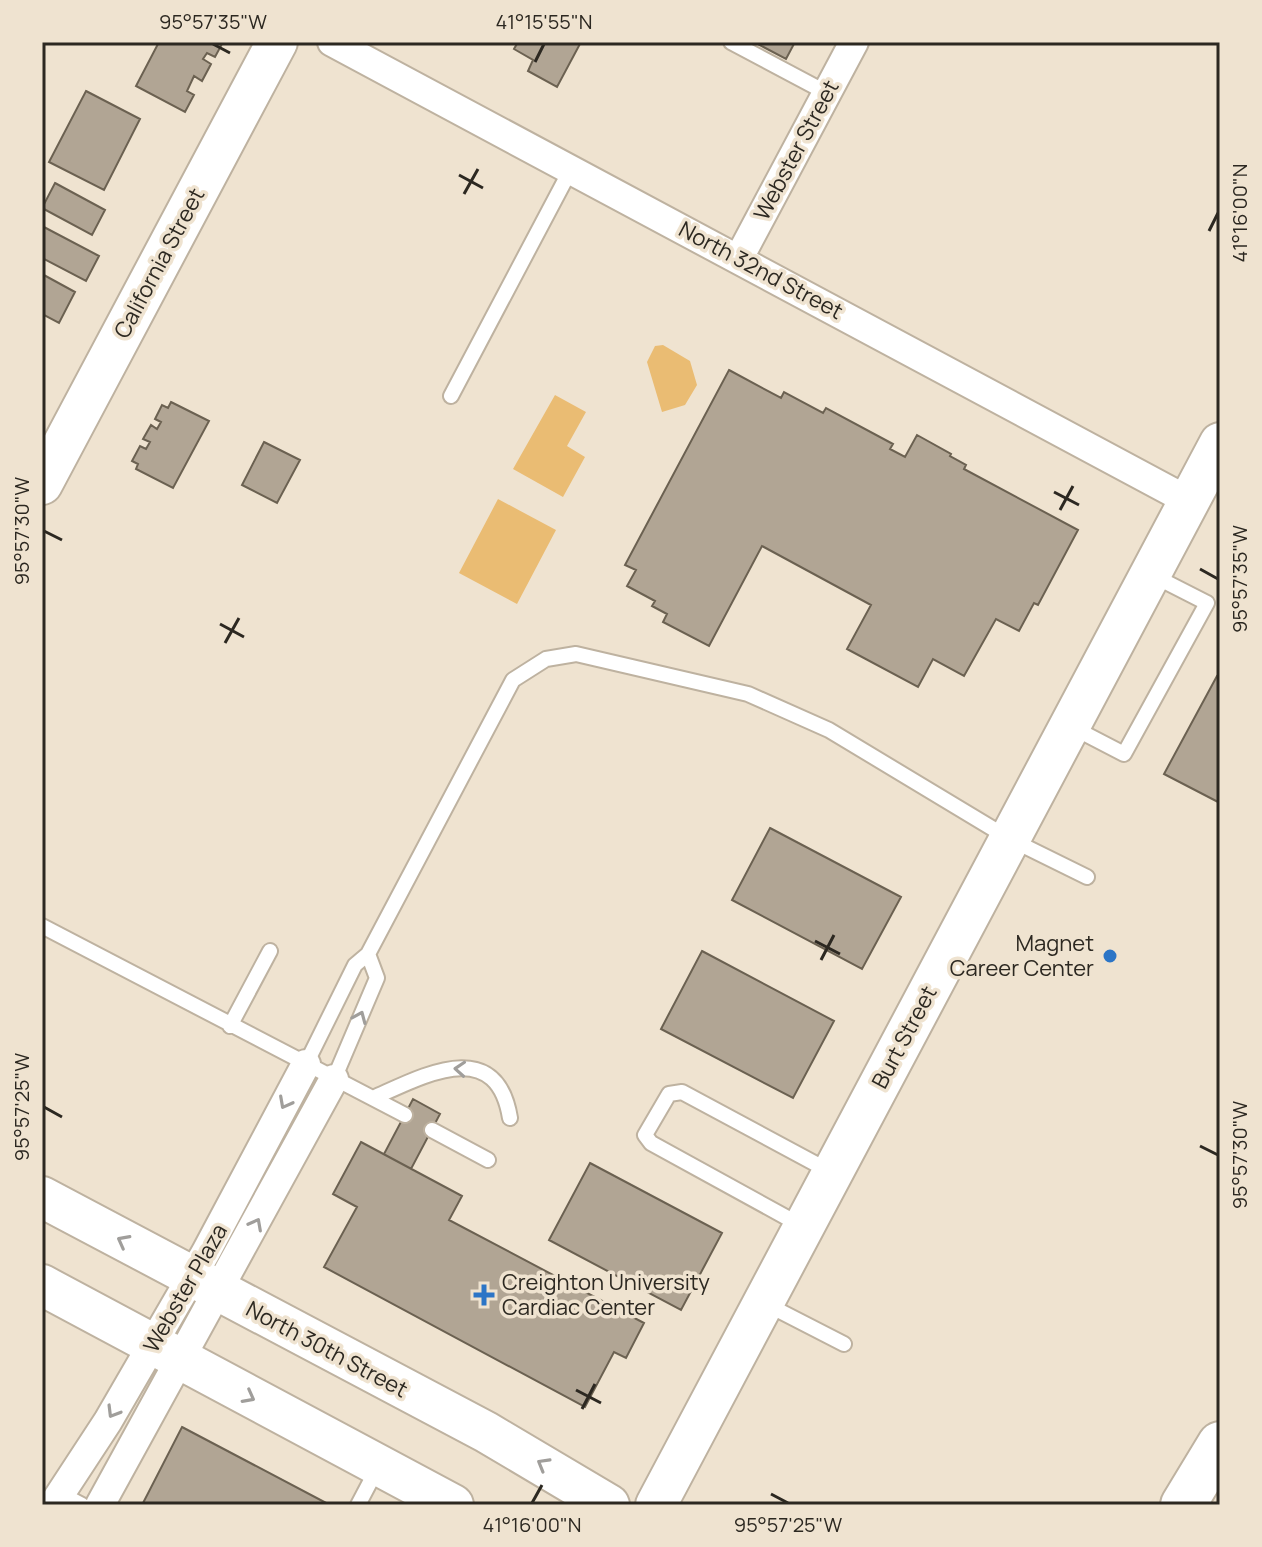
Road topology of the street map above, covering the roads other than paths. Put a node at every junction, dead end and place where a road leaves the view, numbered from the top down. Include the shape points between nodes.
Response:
1 (277, 42) edge
2 (332, 42) edge
3 (731, 42) edge
4 (854, 42) edge
5 (827, 93) junction
6 (571, 169) junction
7 (739, 258) junction
8 (451, 396) dead end
9 (1220, 443) edge
10 (42, 484) edge
11 (1189, 501) junction
12 (1150, 574) junction
13 (1213, 605) edge
14 (1070, 726) junction
15 (1010, 839) junction
16 (1087, 877) dead end
17 (42, 926) edge
18 (270, 951) dead end
19 (368, 954) junction
20 (230, 1026) junction
21 (306, 1064) junction
22 (334, 1079) junction
23 (373, 1098) junction
24 (405, 1115) dead end
25 (510, 1118) dead end
26 (432, 1130) dead end
27 (488, 1160) dead end
28 (832, 1173) junction
29 (42, 1197) edge
30 (804, 1227) junction
31 (42, 1285) edge
32 (205, 1285) junction
33 (764, 1303) junction
34 (844, 1344) dead end
35 (167, 1352) junction
36 (1220, 1444) edge
37 (379, 1465) junction
38 (65, 1501) edge
39 (100, 1505) edge
40 (358, 1505) edge
41 (453, 1505) edge
42 (609, 1505) edge
43 (656, 1505) edge
44 (1183, 1505) edge

1 - 10 street, California Street
2 - 6 street, North 32nd Street
3 - 5 lane
4 - 5 street, Webster Street
5 - 7 street, Webster Street
6 - 7 street, North 32nd Street
6 - 8 lane
7 - 11 street, North 32nd Street
9 - 11 street, Burt Street
11 - 12 street, Burt Street
12 - 13 lane
12 - 14 street, Burt Street
13 - 14 lane via 1124,754
14 - 15 street, Burt Street
15 - 16 lane
15 - 19 lane via 829,730 748,694 576,654 546,659 513,680
15 - 28 street, Burt Street
17 - 20 lane
18 - 20 lane
19 - 21 lane via 355,965
22 -> 19 lane via 377,978
20 - 21 lane
21 - 22 lane
21 -> 32 street, Webster Plaza
22 - 23 lane
32 -> 22 street, Webster Plaza
23 - 24 lane
25 -> 23 lane via 496,1083 461,1067 432,1072
26 - 27 lane
28 - 30 street, Burt Street
28 - 30 lane via 682,1092 669,1094 647,1128 651,1143
32 -> 29 street, North 30th Street
30 - 33 street, Burt Street
31 - 35 street
32 - 35 street, Webster Plaza
42 -> 32 street, North 30th Street via 486,1432
33 - 34 lane
33 - 43 street, Burt Street
35 -> 37 street
35 -> 38 street, Webster Plaza
35 - 39 street, Webster Plaza
36 - 44 main road
37 - 40 lane
37 - 41 street

